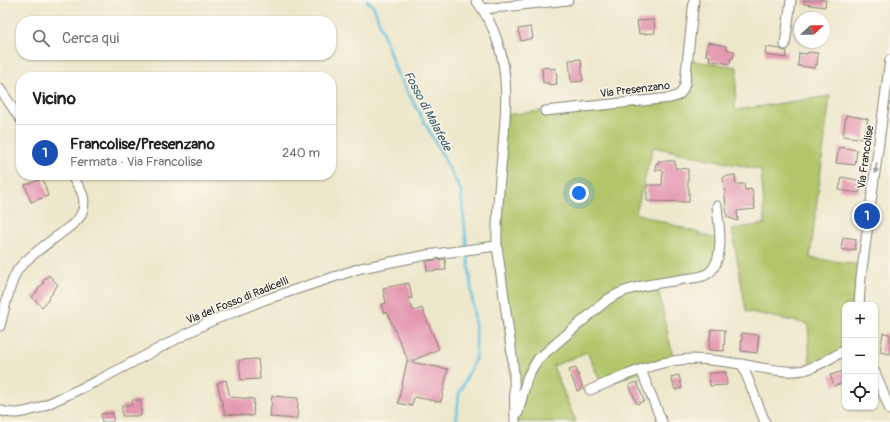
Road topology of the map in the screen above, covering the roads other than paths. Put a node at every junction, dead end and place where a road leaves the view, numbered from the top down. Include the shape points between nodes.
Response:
1 (476, 0) edge
2 (568, 0) edge
3 (694, 0) edge
4 (791, 0) edge
5 (482, 10) junction
6 (785, 45) dead end
7 (890, 60) edge
8 (0, 89) edge
9 (546, 111) dead end
10 (16, 113) edge
11 (74, 180) edge
12 (717, 206) dead end
13 (497, 246) junction
14 (859, 302) edge
15 (0, 326) edge
16 (842, 352) edge
17 (742, 364) junction
18 (641, 370) junction
19 (876, 374) edge
20 (590, 390) dead end
21 (0, 410) edge
22 (890, 410) edge
23 (515, 422) edge
24 (662, 422) edge
25 (765, 422) edge

1 - 5 street
2 - 5 street
3 - 9 street, Via Presenzano via 685,83 680,95
4 - 6 street
5 - 13 street via 492,26 498,43 504,78 505,115
7 -> 14 street, Via Francolise
8 - 10 street
11 - 15 street via 84,202 81,214 17,271
12 - 23 street via 720,246 716,262 710,272 626,291 601,305 533,366 527,378
13 - 21 street, Via del Fosso di Radicelli via 427,255 361,268 316,282 209,322 97,381 39,408 17,414
13 - 23 street via 512,355
16 - 17 street via 801,371
17 - 18 street via 690,360 674,361
17 - 25 street
18 - 20 street
18 - 24 street
19 - 22 street

